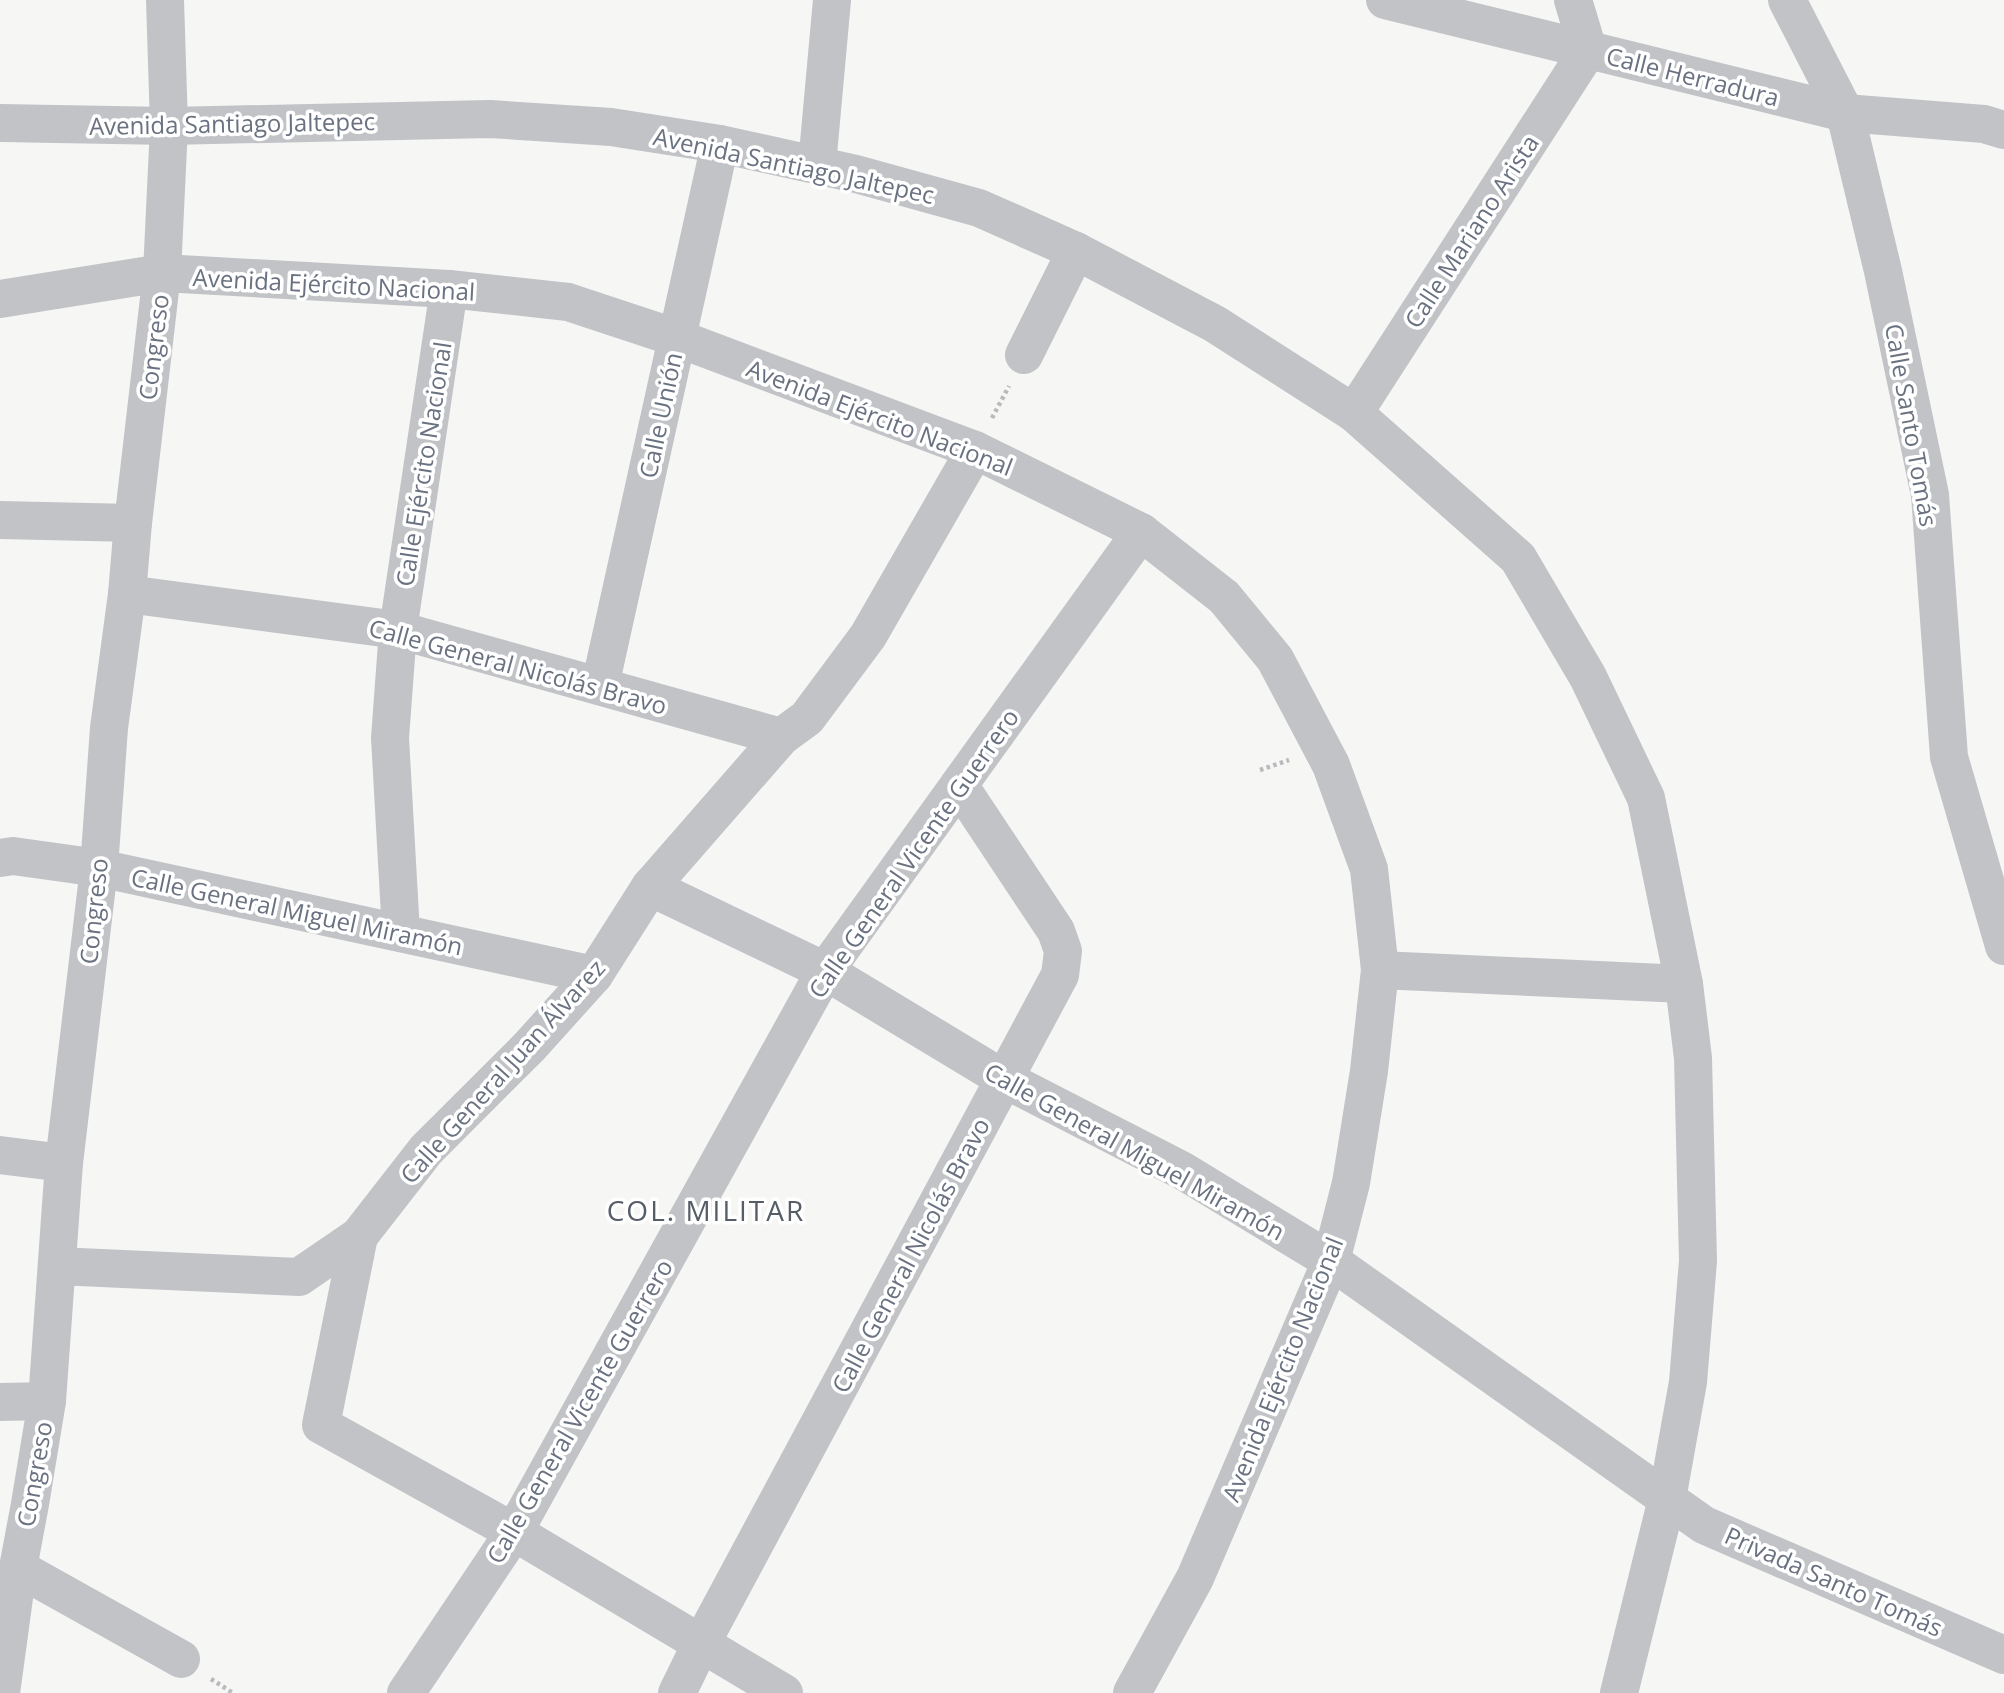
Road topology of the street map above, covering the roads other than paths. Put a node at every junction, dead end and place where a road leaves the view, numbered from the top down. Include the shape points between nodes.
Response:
1 (165, 0) edge
2 (832, 0) edge
3 (1385, 0) edge
4 (1573, 0) edge
5 (1787, 0) edge
6 (1588, 50) junction
7 (1845, 113) junction
8 (0, 123) edge
9 (169, 127) junction
10 (2004, 130) edge
11 (720, 144) junction
12 (817, 165) junction
13 (1076, 251) junction
14 (162, 273) junction
15 (449, 289) junction
16 (0, 299) edge
17 (677, 338) junction
18 (1024, 355) road end
19 (1354, 413) junction
20 (975, 450) junction
21 (0, 520) edge
22 (132, 523) junction
23 (1141, 532) junction
24 (127, 594) junction
25 (398, 630) junction
26 (600, 686) junction
27 (780, 737) junction
28 (959, 785) junction
29 (0, 858) edge
30 (99, 868) junction
31 (650, 887) junction
32 (401, 933) junction
33 (2004, 946) edge
34 (1380, 970) junction
35 (825, 971) junction
36 (594, 975) junction
37 (1684, 984) junction
38 (1004, 1079) junction
39 (0, 1155) edge
40 (65, 1163) junction
41 (359, 1236) junction
42 (1331, 1261) junction
43 (57, 1266) junction
44 (47, 1401) junction
45 (0, 1402) edge
46 (1667, 1499) junction
47 (514, 1532) junction
48 (18, 1568) junction
49 (701, 1644) junction
50 (2004, 1655) edge
51 (181, 1659) dead end
52 (1, 1693) edge
53 (406, 1693) edge
54 (677, 1693) edge
55 (784, 1693) edge
56 (1132, 1693) edge
57 (1619, 1693) edge

1 - 9 street, Congreso
2 - 12 street
3 - 6 street, Calle Herradura
4 - 6 street
5 - 7 street, Calle Santo Tomás
6 - 7 street, Calle Herradura
6 - 19 street, Calle Mariano Arista
7 - 10 street, Calle Herradura via 1984,124
7 - 33 street, Calle Santo Tomás via 1884,271 1930,495 1949,757
8 - 9 street, Avenida Santiago Jaltepec
9 - 11 street, Avenida Santiago Jaltepec via 490,119 611,127
9 - 14 street, Congreso
11 - 12 street, Avenida Santiago Jaltepec
11 - 17 street, Calle Unión
12 - 13 street, Avenida Santiago Jaltepec via 979,208
13 - 18 street
13 - 19 street, Avenida Santiago Jaltepec via 1215,324
14 - 15 street, Avenida Ejército Nacional
14 - 16 street, Avenida Ejército Nacional
14 - 22 street, Congreso
15 - 17 street, Avenida Ejército Nacional via 568,302
15 - 25 street, Calle Ejército Nacional
17 - 20 street, Avenida Ejército Nacional
17 - 26 street, Calle Unión
19 - 37 street, Avenida Santiago Jaltepec via 1518,558 1588,677 1646,798
20 - 23 street, Avenida Ejército Nacional
20 - 27 street, Calle General Juan Álvarez via 868,636 807,718
21 - 22 street
22 - 24 street, Congreso
23 - 28 street, Calle General Vicente Guerrero
23 - 34 street, Avenida Ejército Nacional via 1224,597 1275,659 1331,765 1368,869
24 - 25 street, Calle General Nicolás Bravo
24 - 30 street, Congreso via 109,728
25 - 26 street, Calle General Nicolás Bravo
25 - 32 street, Calle Ejército Nacional via 390,738
26 - 27 street, Calle General Nicolás Bravo
27 - 31 street, Calle General Juan Álvarez
28 - 35 street, Calle General Vicente Guerrero
28 - 38 street, Calle General Nicolás Bravo via 1056,931 1063,951 1060,975
29 - 30 street, Calle General Miguel Miramón
30 - 32 street, Calle General Miguel Miramón
30 - 40 street, Congreso
31 - 35 street, Calle General Miguel Miramón
31 - 36 street, Calle General Juan Álvarez
32 - 36 street, Calle General Miguel Miramón
34 - 37 street
34 - 42 street, Avenida Ejército Nacional via 1369,1071
35 - 38 street, Calle General Miguel Miramón
35 - 47 street, Calle General Vicente Guerrero
36 - 41 street, Calle General Juan Álvarez via 426,1150
37 - 46 street, Avenida Santiago Jaltepec via 1693,1058 1698,1261 1688,1382
38 - 42 street, Calle General Miguel Miramón via 1183,1171
38 - 49 street, Calle General Nicolás Bravo
39 - 40 street
40 - 43 street, Congreso
41 - 43 street, Calle General Juan Álvarez via 299,1277
41 - 47 street via 321,1425
42 - 46 street, Calle General Miguel Miramón
42 - 56 street, Avenida Ejército Nacional via 1195,1578
43 - 44 street, Congreso
44 - 45 street
44 - 48 street, Congreso
46 - 50 street, Privada Santo Tomás via 1704,1525
46 - 57 street, Avenida Santiago Jaltepec
47 - 49 street
47 - 53 street, Calle General Vicente Guerrero
48 - 51 street
48 - 52 street, Congreso
49 - 54 street, Calle General Nicolás Bravo
49 - 55 street

